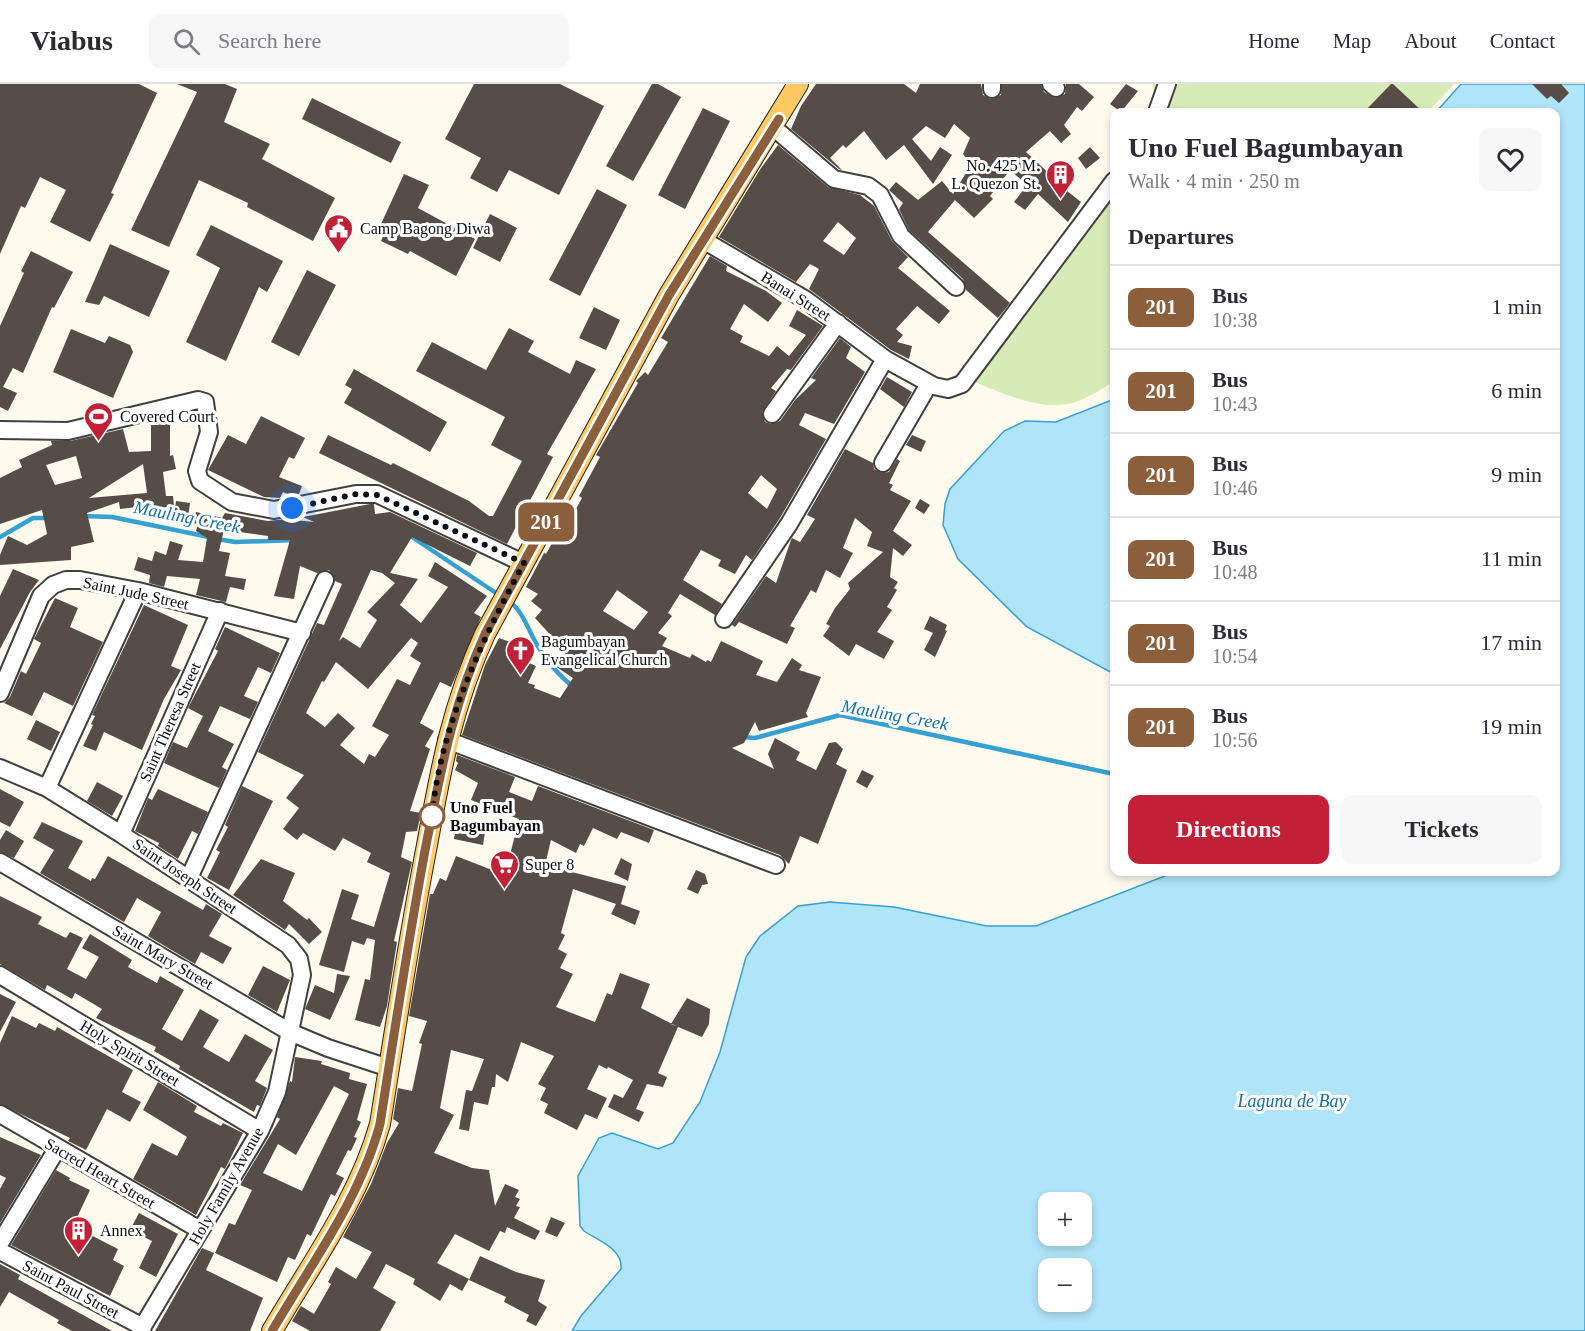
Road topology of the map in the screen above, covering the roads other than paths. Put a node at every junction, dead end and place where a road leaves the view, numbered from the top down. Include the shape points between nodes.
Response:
1 (798, 84) edge
2 (1167, 84) edge
3 (1158, 108) edge
4 (774, 128) junction
5 (1110, 186) edge
6 (703, 240) junction
7 (956, 287) dead end
8 (838, 323) junction
9 (885, 359) junction
10 (929, 384) junction
11 (772, 414) dead end
12 (0, 430) edge
13 (883, 463) dead end
14 (522, 566) junction
15 (325, 580) dead end
16 (138, 591) junction
17 (220, 611) junction
18 (724, 619) dead end
19 (302, 633) junction
20 (0, 693) edge
21 (447, 740) junction
22 (0, 768) edge
23 (47, 789) junction
24 (121, 834) junction
25 (0, 862) edge
26 (776, 865) dead end
27 (189, 878) junction
28 (0, 975) edge
29 (290, 1032) junction
30 (389, 1068) junction
31 (0, 1114) edge
32 (260, 1131) junction
33 (57, 1149) junction
34 (200, 1230) junction
35 (0, 1243) edge
36 (0, 1251) edge
37 (141, 1329) edge
38 (272, 1331) edge

1 - 4 main road
2 - 3 street
4 - 6 main road
4 - 7 street via 834,179 868,186 880,195 901,236
5 - 10 street via 962,384 948,389
6 - 8 street, Banai Street
6 - 14 main road
8 - 9 street, Banai Street
8 - 11 street
9 - 10 street, Banai Street
9 - 18 street via 789,524
10 - 13 street
12 - 14 street via 68,431 198,400 205,402 209,432 197,471 200,481 232,502 274,510 356,494 377,495
14 - 21 main road via 488,628 457,699
15 - 19 street
16 - 17 street, Saint Jude Street
16 - 20 street, Saint Jude Street via 80,580 53,585 41,596 33,612
16 - 23 street
17 - 19 street, Saint Jude Street
17 - 24 street, Saint Theresa Street
19 - 27 street
21 - 26 street
21 - 30 main road via 408,941
22 - 23 street, Saint Joseph Street
23 - 24 street, Saint Joseph Street
24 - 27 street, Saint Joseph Street
25 - 29 street, Saint Mary Street
27 - 29 street, Saint Joseph Street via 294,951 302,975
28 - 32 street, Holy Spirit Street
29 - 30 street, Saint Mary Street
29 - 32 street, Holy Family Avenue via 277,1092
30 - 38 main road via 380,1124 367,1165
31 - 33 street, Sacred Heart Street
32 - 34 street, Holy Family Avenue
33 - 34 street, Sacred Heart Street
33 - 35 street
34 - 37 street, Holy Family Avenue
36 - 37 street, Saint Paul Street

